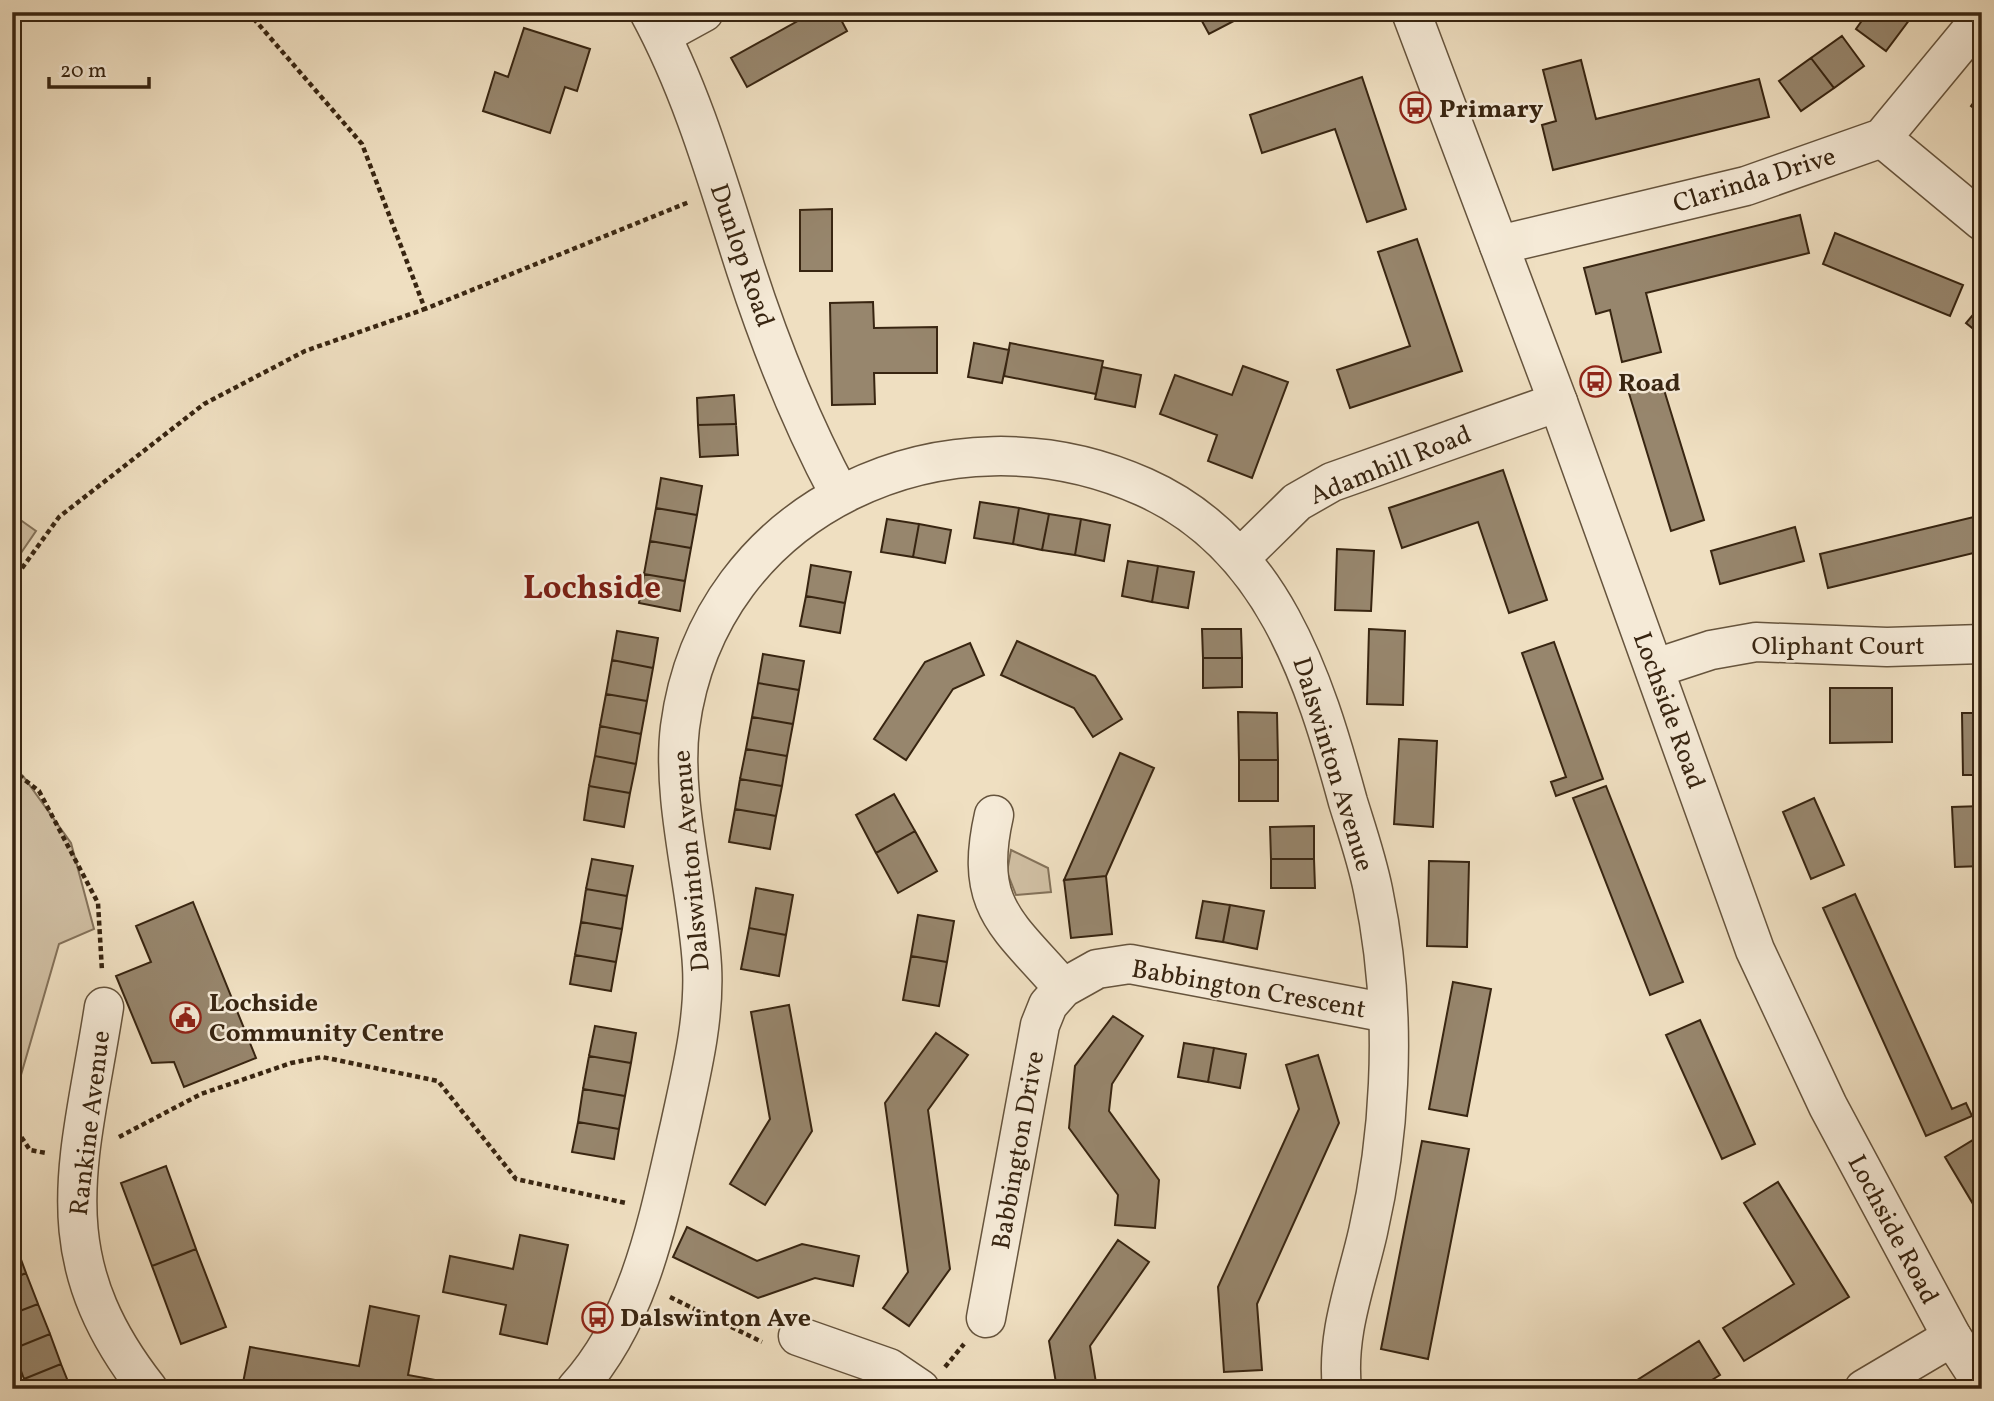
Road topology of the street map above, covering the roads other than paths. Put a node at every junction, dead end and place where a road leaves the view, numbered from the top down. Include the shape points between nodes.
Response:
1 (704, 12) edge
2 (1411, 12) edge
3 (1982, 17) edge
4 (655, 24) edge
5 (1882, 138) junction
6 (1982, 221) edge
7 (1499, 244) junction
8 (1558, 402) junction
9 (840, 495) junction
10 (1241, 557) junction
11 (1982, 644) edge
12 (1656, 668) junction
13 (993, 815) dead end
14 (1063, 988) junction
15 (104, 1007) road end
16 (1388, 1013) junction
17 (986, 1318) road end
18 (798, 1336) road end
19 (1952, 1337) junction
20 (932, 1379) edge
21 (1982, 1383) edge
22 (148, 1389) edge
23 (576, 1389) edge
24 (1342, 1389) edge
25 (1864, 1389) edge

1 - 4 street
2 - 7 street, Lochside Road
3 - 5 street
4 - 9 street, Dunlop Road via 722,188 747,273 809,438
5 - 6 street
5 - 7 street, Clarinda Drive via 1746,186
7 - 8 street, Lochside Road
8 - 10 street, Adamhill Road via 1332,482 1297,502
8 - 12 street, Lochside Road
9 - 10 street, Dalswinton Avenue via 885,475 943,458 1004,454 1052,458 1088,465 1155,491 1215,532
9 - 23 street, Dalswinton Avenue via 779,540 752,568 712,628 687,694 678,759 702,970 698,1031 660,1210 637,1281 608,1347
10 - 16 street, Dalswinton Avenue via 1296,642 1323,710 1373,891
11 - 12 street, Oliphant Court via 1886,647 1756,642 1711,650
12 - 19 street, Lochside Road via 1755,950 1828,1106
13 - 14 street via 986,849 988,888 1001,918
14 - 16 street, Babbington Crescent via 1097,969 1130,964
14 - 17 street, Babbington Drive via 1048,1005 1040,1025
15 - 22 street, Rankine Avenue via 75,1195 82,1265 108,1331
16 - 24 street, Dalswinton Avenue via 1388,1085 1380,1157 1369,1228 1344,1323
18 - 20 street
19 - 21 street, Lochside Road
19 - 25 street

